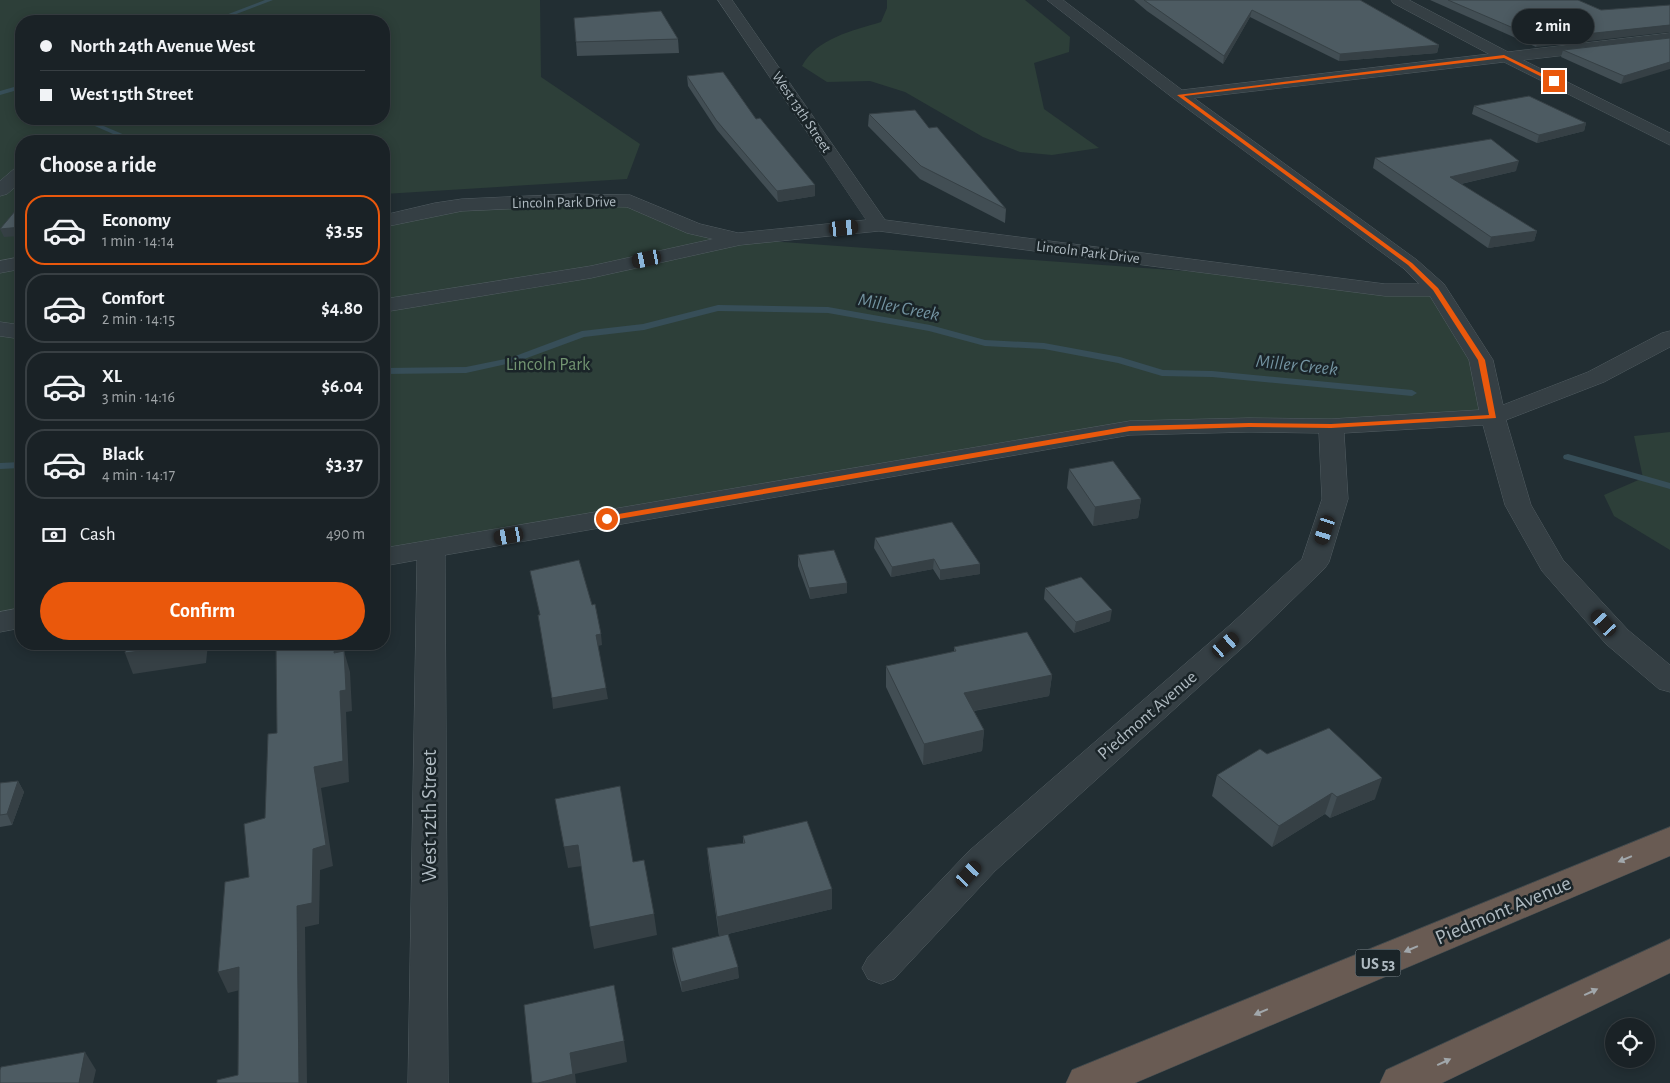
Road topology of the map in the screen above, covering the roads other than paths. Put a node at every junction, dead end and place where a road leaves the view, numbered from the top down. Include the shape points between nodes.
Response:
1 (725, 0) edge
2 (1054, 0) edge
3 (1398, 0) edge
4 (1670, 38) edge
5 (1504, 56) junction
6 (1179, 95) junction
7 (1670, 140) edge
8 (15, 179) edge
9 (0, 190) edge
10 (390, 220) edge
11 (879, 225) junction
12 (740, 239) junction
13 (15, 264) edge
14 (0, 267) edge
15 (1436, 289) junction
16 (390, 305) edge
17 (0, 330) edge
18 (15, 331) edge
19 (1670, 338) edge
20 (1493, 417) junction
21 (1331, 426) junction
22 (430, 549) junction
23 (390, 556) edge
24 (15, 619) edge
25 (0, 622) edge
26 (1670, 681) edge
27 (1670, 840) edge
28 (1670, 955) edge
29 (881, 968) dead end
30 (1095, 1082) edge
31 (428, 1083) edge
32 (1400, 1083) edge

1 - 11 street, West 13th Street
2 - 6 street
3 - 5 street
4 - 5 street
5 - 6 street
5 - 7 street
6 - 15 street via 1410,264
8 - 9 street
10 - 12 street, Lincoln Park Drive via 462,206 572,200 630,201 694,229
11 - 12 street, Lincoln Park Drive
11 - 15 street, Lincoln Park Drive via 1385,290
12 - 16 street, Lincoln Park Drive via 591,272
13 - 14 street
15 - 20 street via 1481,360
17 - 18 street
19 - 20 street via 1596,377
20 - 21 street
20 - 26 street via 1518,505 1552,566 1617,637
21 - 22 street via 1130,428
21 - 29 street, Piedmont Avenue via 1335,499 1315,562 1241,632 982,861
22 - 23 street
22 - 31 street, West 12th Street
24 - 25 street
27 -> 30 highway, Piedmont Avenue / US 53
32 -> 28 highway

